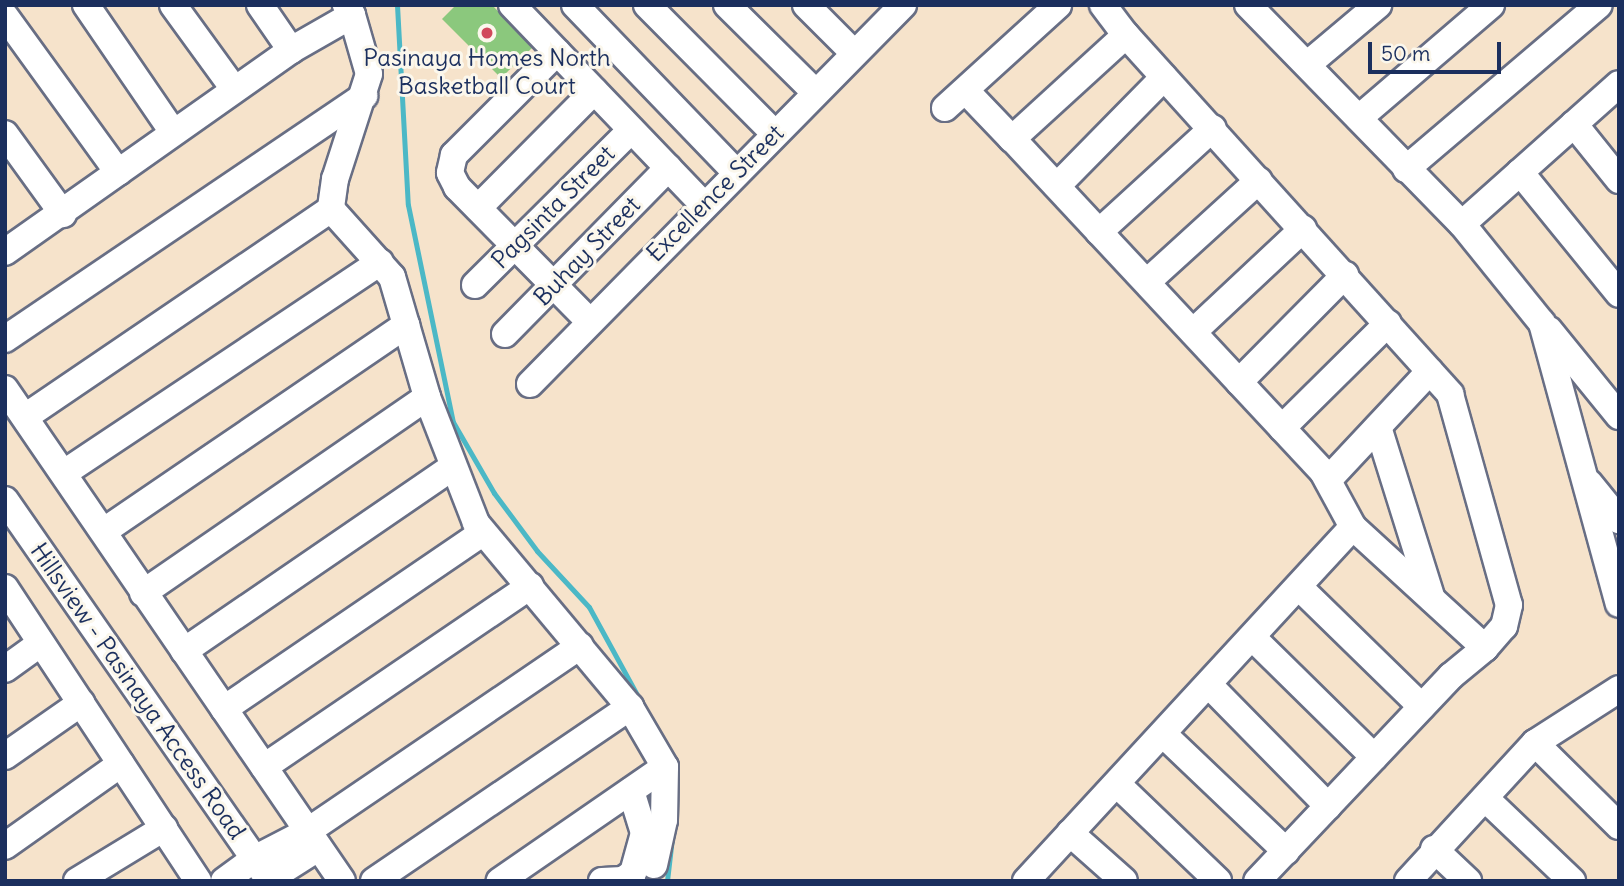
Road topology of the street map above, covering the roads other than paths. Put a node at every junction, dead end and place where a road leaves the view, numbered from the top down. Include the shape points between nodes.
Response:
1 (86, 5) edge
2 (173, 5) edge
3 (260, 5) edge
4 (575, 5) edge
5 (648, 5) edge
6 (727, 5) edge
7 (806, 5) edge
8 (1058, 5) edge
9 (1102, 5) edge
10 (1378, 5) edge
11 (1490, 5) edge
12 (1599, 5) edge
13 (1259, 9) edge
14 (349, 10) edge
15 (527, 10) edge
16 (890, 10) edge
17 (5, 16) edge
18 (1126, 35) junction
19 (291, 50) junction
20 (557, 52) junction
21 (854, 53) junction
22 (1308, 64) junction
23 (1164, 77) junction
24 (1619, 84) edge
25 (234, 89) junction
26 (594, 91) junction
27 (966, 91) junction
28 (815, 92) junction
29 (365, 96) junction
30 (945, 108) dead end
31 (1359, 118) junction
32 (1574, 124) junction
33 (1213, 128) junction
34 (631, 130) junction
35 (173, 132) junction
36 (774, 133) junction
37 (5, 134) edge
38 (1012, 139) junction
39 (668, 168) junction
40 (1406, 169) junction
41 (118, 172) junction
42 (735, 172) junction
43 (1520, 172) junction
44 (1259, 180) junction
45 (1619, 180) edge
46 (1058, 185) junction
47 (703, 204) junction
48 (478, 208) junction
49 (331, 209) junction
50 (63, 214) junction
51 (1462, 224) junction
52 (1303, 229) junction
53 (1099, 232) junction
54 (515, 245) junction
55 (5, 251) edge
56 (380, 262) junction
57 (1345, 275) junction
58 (1147, 282) junction
59 (475, 285) dead end
60 (553, 285) junction
61 (1619, 294) edge
62 (589, 321) junction
63 (1388, 323) junction
64 (1542, 323) junction
65 (406, 325) junction
66 (1193, 332) junction
67 (505, 334) dead end
68 (5, 339) edge
69 (1430, 371) junction
70 (1239, 382) junction
71 (530, 383) dead end
72 (5, 389) edge
73 (427, 397) junction
74 (1619, 416) edge
75 (25, 417) junction
76 (1378, 427) junction
77 (1282, 428) junction
78 (453, 467) junction
79 (64, 473) junction
80 (1582, 474) junction
81 (1328, 480) junction
82 (5, 500) edge
83 (1619, 520) edge
84 (1353, 527) junction
85 (104, 531) junction
86 (482, 533) junction
87 (530, 586) junction
88 (5, 588) edge
89 (1300, 588) junction
90 (144, 593) junction
91 (1432, 599) junction
92 (1619, 604) edge
93 (1253, 638) junction
94 (41, 643) junction
95 (580, 646) junction
96 (1485, 648) junction
97 (184, 651) junction
98 (5, 669) edge
99 (1209, 685) junction
100 (1619, 689) edge
101 (81, 703) junction
102 (630, 706) junction
103 (1422, 707) junction
104 (224, 709) junction
105 (1163, 734) junction
106 (1535, 743) junction
107 (5, 756) edge
108 (1374, 757) junction
109 (121, 764) junction
110 (665, 767) junction
111 (264, 768) junction
112 (1117, 784) junction
113 (631, 792) junction
114 (1486, 799) junction
115 (1328, 806) junction
116 (1619, 826) edge
117 (164, 828) junction
118 (1070, 833) junction
119 (313, 840) junction
120 (5, 846) edge
121 (1434, 849) junction
122 (1286, 851) junction
123 (265, 875) edge
124 (1029, 880) edge
125 (77, 881) edge
126 (198, 881) edge
127 (224, 881) edge
128 (342, 881) edge
129 (374, 881) edge
130 (500, 881) edge
131 (602, 881) edge
132 (647, 881) edge
133 (1124, 881) edge
134 (1218, 881) edge
135 (1257, 881) edge
136 (1408, 881) edge
137 (1468, 881) edge
138 (1572, 881) edge

1 - 35 street
2 - 25 street
3 - 19 street
4 - 42 street
5 - 36 street
6 - 28 street
7 - 21 street
8 - 27 street
9 - 18 street
10 - 22 street
11 - 31 street
12 - 40 street
13 - 22 street
14 - 19 street
14 - 29 street via 369,74
15 - 20 street
16 - 21 street, Excellence Street
17 - 41 street
18 - 23 street
18 - 38 street
19 - 25 street
20 - 26 street
20 - 48 street via 454,155 450,173
21 - 28 street, Excellence Street
22 - 31 street
23 - 33 street
23 - 46 street
24 - 32 street
25 - 35 street
26 - 34 street
26 - 48 street
27 - 30 street
27 - 38 street
28 - 36 street, Excellence Street
29 - 49 street via 335,179
29 - 68 street
31 - 40 street
32 - 43 street
32 - 45 street
33 - 44 street
33 - 53 street
34 - 39 street
34 - 54 street, Pagsinta Street
35 - 41 street
36 - 42 street, Excellence Street
37 - 50 street
38 - 46 street
39 - 47 street
39 - 60 street, Buhay Street
40 - 51 street
41 - 50 street
42 - 47 street, Excellence Street
43 - 51 street
43 - 61 street
44 - 52 street
44 - 58 street
46 - 53 street
47 - 62 street, Excellence Street
48 - 54 street
49 - 56 street
49 - 75 street
50 - 55 street
51 - 64 street
52 - 57 street
52 - 66 street
53 - 58 street
54 - 59 street, Pagsinta Street
54 - 60 street
56 - 65 street via 392,277
56 - 79 street
57 - 63 street
57 - 70 street
58 - 66 street
60 - 62 street
60 - 67 street, Buhay Street
62 - 71 street, Excellence Street
63 - 69 street
63 - 77 street
64 - 74 street
64 - 80 street
65 - 73 street
65 - 85 street
66 - 70 street
69 - 76 street
69 - 96 street via 1450,394 1503,572 1509,605 1504,626
70 - 77 street
72 - 75 street
73 - 78 street
73 - 90 street
75 - 79 street
76 - 81 street
76 - 91 street
77 - 81 street
78 - 86 street
78 - 97 street
79 - 85 street
80 - 83 street
80 - 92 street
81 - 84 street
82 - 123 street, Hillsview - Pasinaya Access Road
84 - 89 street
84 - 91 street
85 - 90 street
86 - 87 street
86 - 104 street
87 - 95 street
87 - 111 street
88 - 94 street
89 - 93 street
89 - 103 street
90 - 97 street
91 - 96 street
93 - 99 street
93 - 108 street
94 - 98 street
94 - 101 street
95 - 102 street
95 - 119 street
96 - 103 street
97 - 104 street
99 - 105 street
99 - 115 street
100 - 106 street
101 - 107 street
101 - 109 street
102 - 110 street
102 - 129 street
103 - 108 street
104 - 111 street
105 - 112 street
105 - 122 street
106 - 114 street
106 - 116 street
108 - 115 street
109 - 117 street
109 - 120 street
110 - 113 street
110 - 132 street via 664,820
111 - 119 street
112 - 118 street
112 - 134 street
113 - 130 street
113 - 131 street via 644,833 633,873 623,880
114 - 121 street
114 - 138 street
115 - 122 street
117 - 125 street
117 - 126 street
118 - 124 street
118 - 133 street
119 - 123 street
119 - 128 street
121 - 136 street
121 - 137 street
122 - 135 street
123 - 127 street

